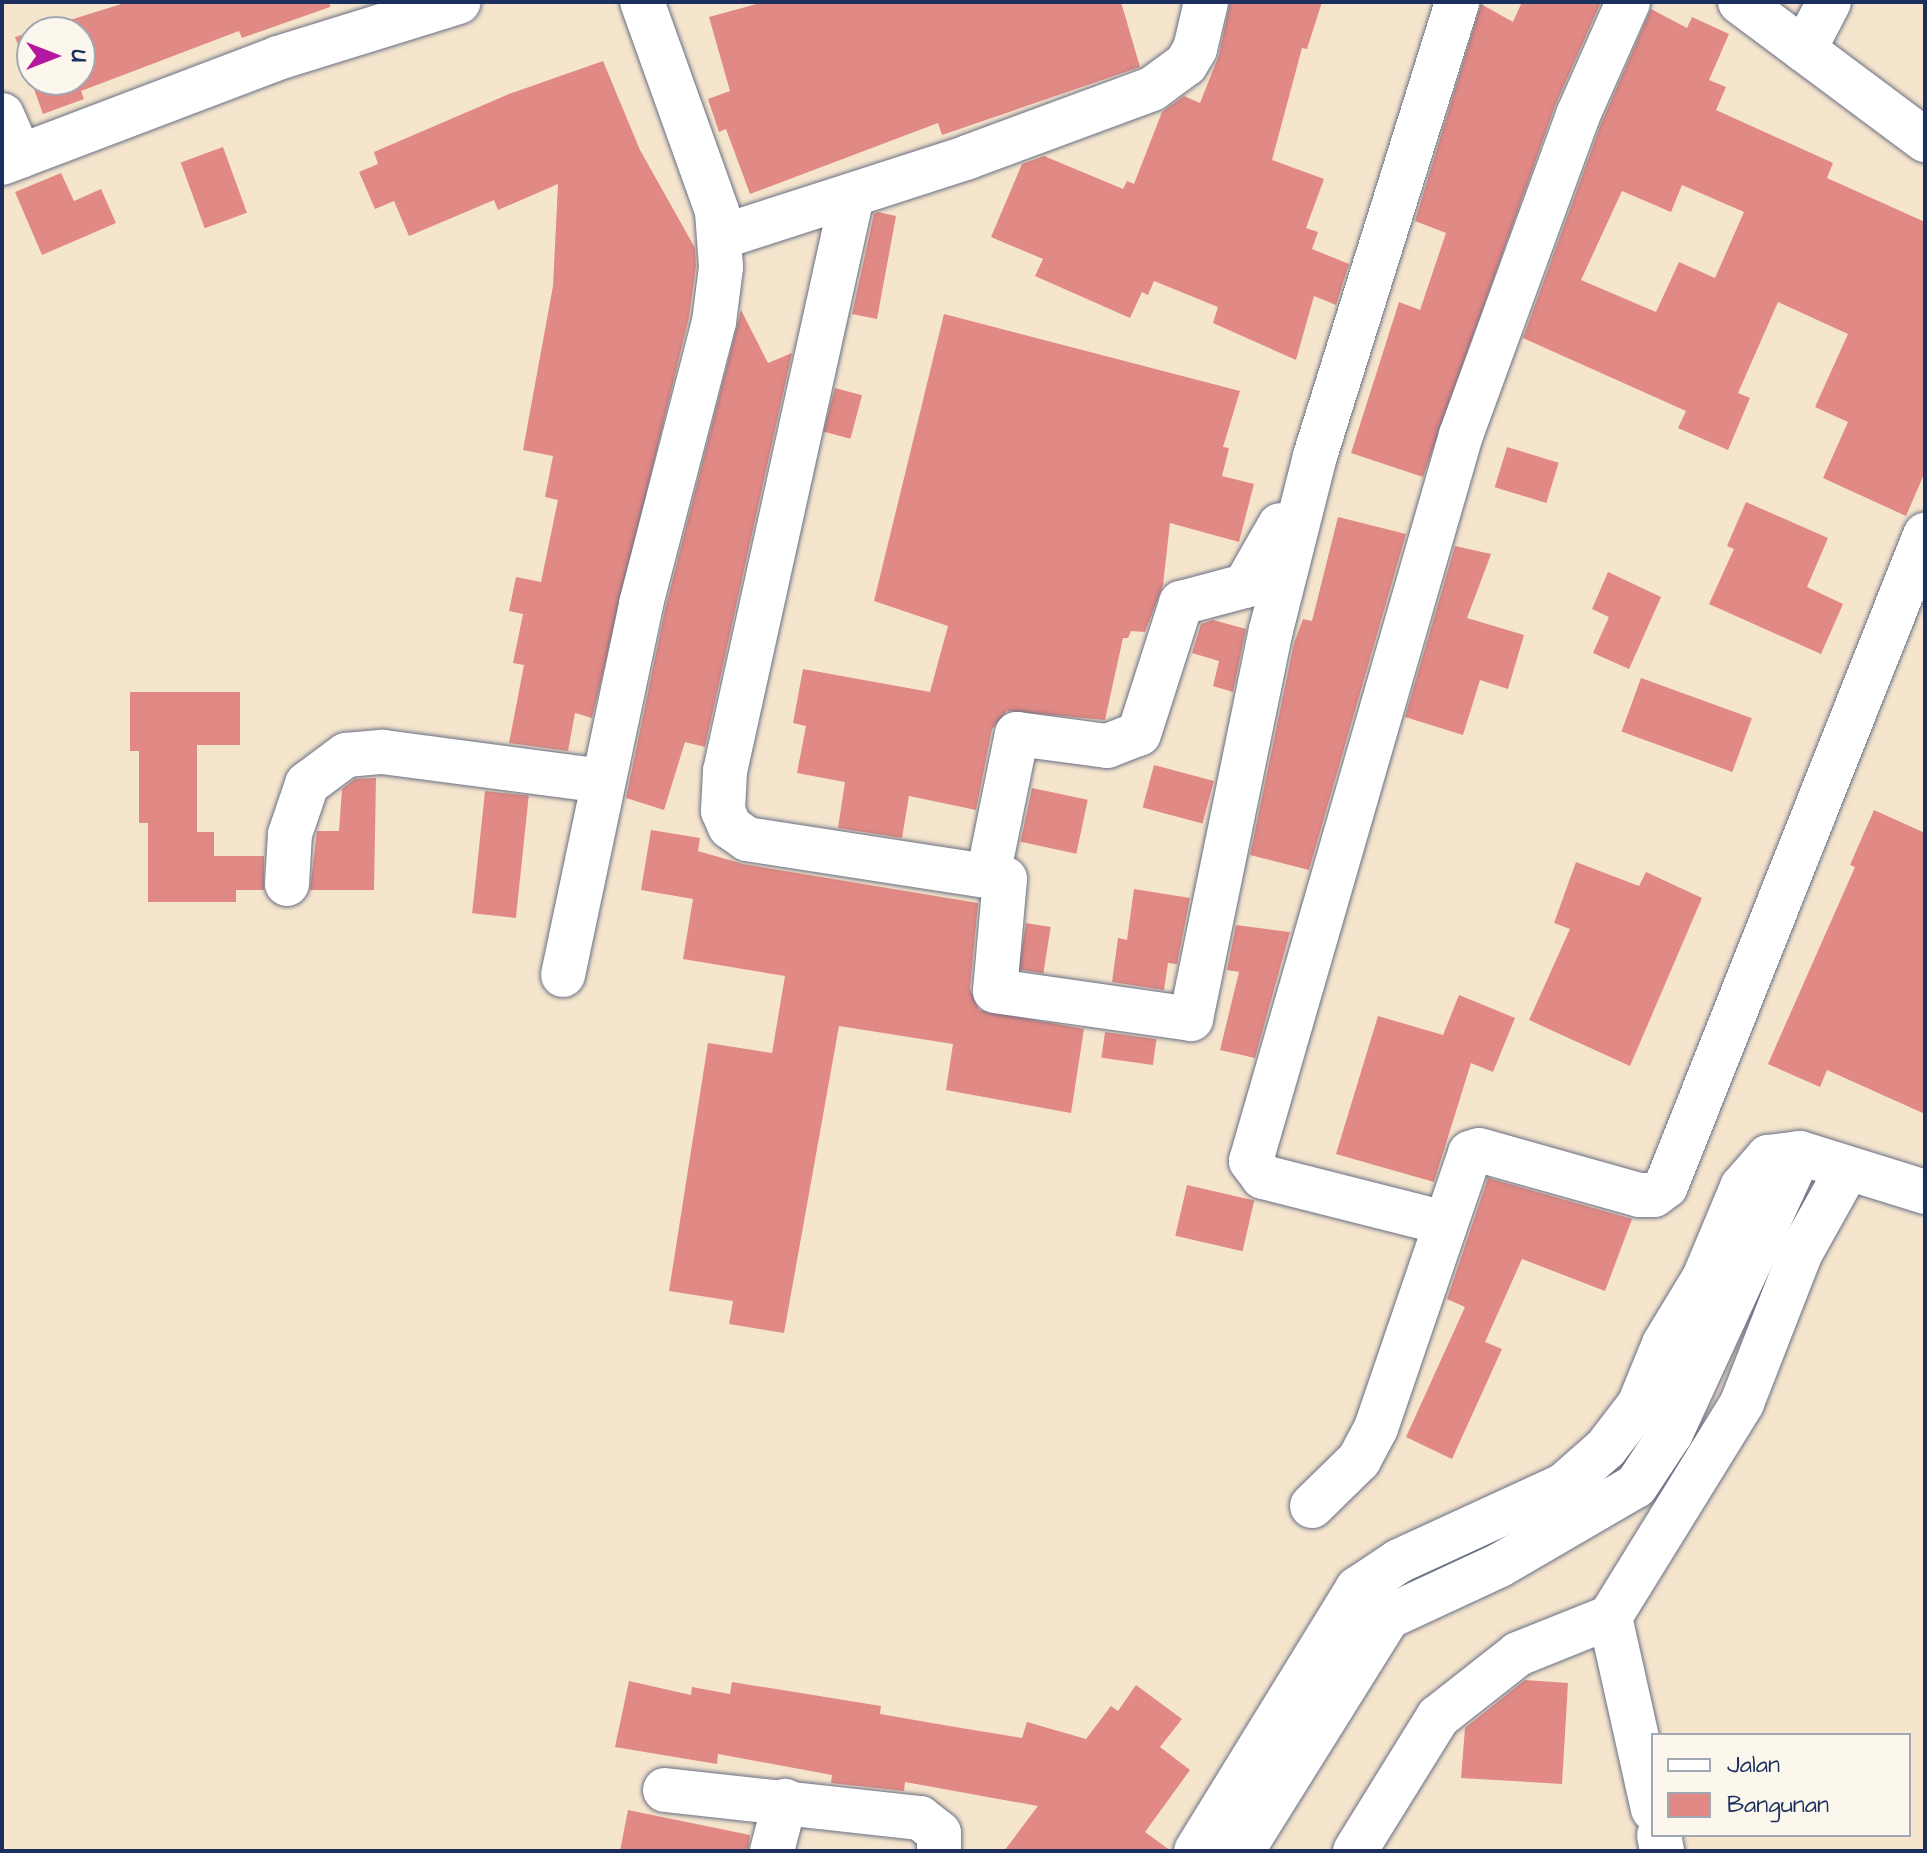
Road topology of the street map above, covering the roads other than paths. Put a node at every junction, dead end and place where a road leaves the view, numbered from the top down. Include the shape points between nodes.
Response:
1 (459, 2) edge
2 (642, 2) edge
3 (1206, 2) edge
4 (1457, 2) edge
5 (1628, 2) edge
6 (1740, 2) edge
7 (1829, 2) edge
8 (1804, 50) junction
9 (2, 115) edge
10 (1925, 140) edge
11 (11, 159) edge
12 (852, 196) junction
13 (721, 237) junction
14 (1315, 456) junction
15 (1925, 535) edge
16 (602, 781) junction
17 (988, 876) junction
18 (287, 884) dead end
19 (563, 975) dead end
20 (1800, 1153) junction
21 (1847, 1170) junction
22 (1925, 1192) edge
23 (1445, 1223) junction
24 (1606, 1448) junction
25 (1636, 1486) junction
26 (1312, 1506) dead end
27 (1610, 1617) junction
28 (665, 1790) dead end
29 (1651, 1800) edge
30 (785, 1801) junction
31 (772, 1851) edge
32 (939, 1851) edge
33 (1196, 1851) edge
34 (1242, 1851) edge
35 (1355, 1851) edge

1 - 11 street via 278,58
2 - 13 street via 717,211
3 - 12 street via 1186,64 1152,89
4 - 14 street
5 - 23 street via 1578,115 1461,435 1251,1161 1263,1177
6 - 8 street
7 - 8 street
8 - 10 street
9 - 11 street
12 - 13 street
12 - 17 street via 725,771 723,811 730,827 747,839
13 - 16 street via 714,322
14 - 17 street via 1245,586 1181,603 1139,734 1114,746 1017,734
14 - 17 street via 1271,630 1191,1019 995,991 1008,884
15 - 23 street via 1666,1186 1654,1195 1639,1195 1475,1150 1466,1159
16 - 18 street via 383,752 346,755 307,784 290,834
16 - 19 street
20 - 21 street
20 - 24 street via 1768,1157 1742,1187 1704,1278 1664,1344 1639,1405
20 - 25 street via 1671,1433
21 - 22 street
21 - 27 street via 1800,1254 1742,1403
23 - 26 street via 1376,1428 1359,1460
24 - 25 street
24 - 33 street via 1564,1485 1399,1561 1357,1589
25 - 34 street via 1500,1565 1388,1617
27 - 29 street
27 - 35 street via 1518,1654 1438,1717
28 - 30 street
30 - 31 street
30 - 32 street via 920,1818 939,1833

